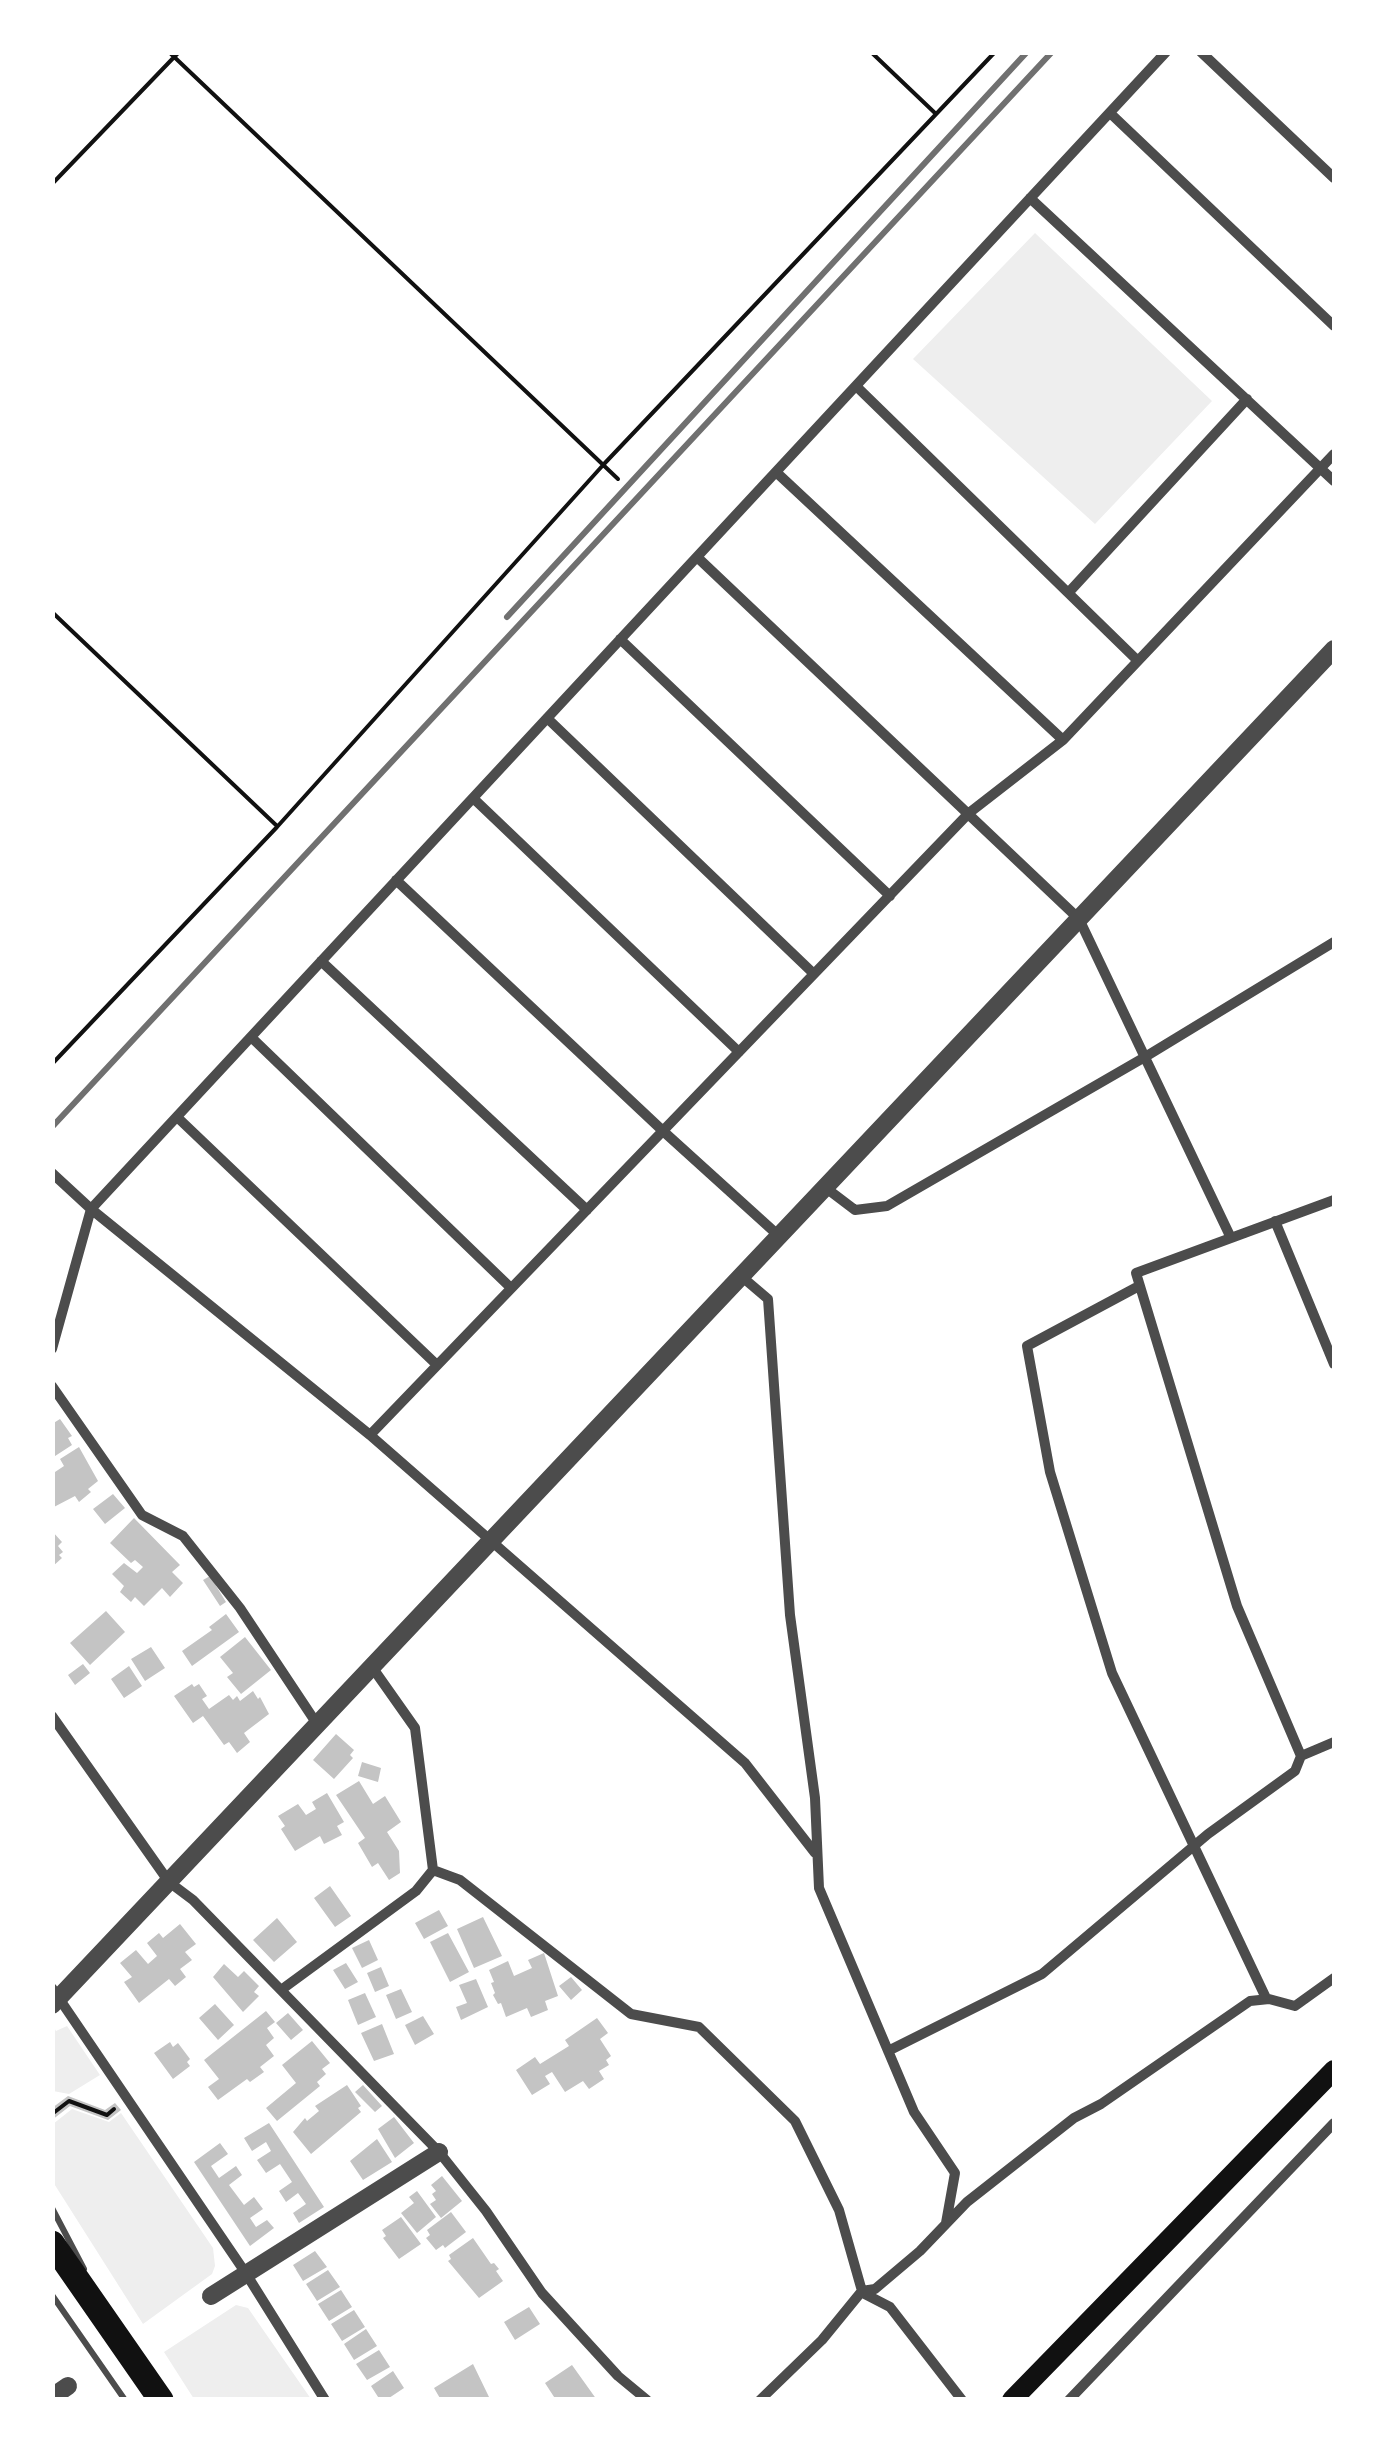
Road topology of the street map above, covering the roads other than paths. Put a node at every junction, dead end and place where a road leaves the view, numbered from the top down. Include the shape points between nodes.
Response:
1 (1166, 52) edge
2 (1200, 52) edge
3 (1110, 113) junction
4 (1334, 178) edge
5 (1030, 198) junction
6 (1334, 326) edge
7 (856, 386) junction
8 (1247, 400) junction
9 (1334, 454) edge
10 (1321, 468) junction
11 (776, 472) junction
12 (1334, 481) edge
13 (696, 557) junction
14 (1070, 591) junction
15 (620, 640) junction
16 (1334, 649) edge
17 (1138, 661) junction
18 (547, 718) junction
19 (1063, 740) junction
20 (473, 798) junction
21 (970, 813) junction
22 (396, 880) junction
23 (890, 896) junction
24 (1079, 919) junction
25 (1334, 942) edge
26 (322, 961) junction
27 (814, 974) junction
28 (250, 1037) junction
29 (739, 1052) junction
30 (1146, 1057) junction
31 (176, 1117) junction
32 (662, 1132) junction
33 (52, 1172) edge
34 (826, 1188) junction
35 (1334, 1200) edge
36 (91, 1209) junction
37 (587, 1210) junction
38 (1275, 1221) junction
39 (779, 1236) junction
40 (1231, 1238) junction
41 (741, 1276) junction
42 (1140, 1286) junction
43 (512, 1288) junction
44 (52, 1349) edge
45 (1334, 1364) edge
46 (437, 1365) junction
47 (52, 1386) edge
48 (370, 1434) junction
49 (492, 1540) junction
50 (372, 1667) junction
51 (52, 1716) edge
52 (318, 1724) junction
53 (1334, 1742) edge
54 (1301, 1756) junction
55 (1192, 1848) junction
56 (815, 1852) junction
57 (433, 1870) junction
58 (169, 1882) junction
59 (1334, 1978) edge
60 (281, 1990) junction
61 (55, 1996) edge
62 (1266, 1998) junction
63 (888, 2051) junction
64 (1334, 2070) edge
65 (1334, 2122) edge
66 (439, 2152) junction
67 (52, 2208) edge
68 (946, 2223) junction
69 (52, 2242) edge
70 (245, 2272) junction
71 (861, 2292) junction
72 (52, 2295) edge
73 (211, 2296) dead end
74 (116, 2334) junction
75 (125, 2400) edge
76 (162, 2400) edge
77 (325, 2400) edge
78 (647, 2400) edge
79 (760, 2400) edge
80 (962, 2400) edge
81 (1012, 2400) edge
82 (1069, 2400) edge

1 - 3 street
2 - 4 street
3 - 5 street
3 - 6 street
5 - 7 street
5 - 8 street
7 - 11 street
7 - 14 street
8 - 10 street
8 - 14 street
9 - 10 street
10 - 12 street
10 - 17 street
11 - 13 street
11 - 19 street
13 - 15 street
13 - 21 street
14 - 17 street
15 - 18 street
15 - 23 street
16 - 24 street
17 - 19 street
18 - 20 street
18 - 27 street
19 - 21 street
20 - 22 street
20 - 29 street
21 - 23 street
21 - 24 street
22 - 26 street
22 - 32 street
23 - 27 street
24 - 30 street
24 - 34 street
25 - 30 street
26 - 28 street
26 - 37 street
27 - 29 street
28 - 31 street
28 - 43 street
29 - 32 street
30 - 34 street via 887,1206 855,1210
30 - 40 street
31 - 36 street
31 - 46 street
32 - 37 street
32 - 39 street
33 - 36 street
34 - 39 street
35 - 38 street
36 - 44 street
36 - 48 street
37 - 43 street
38 - 40 street
38 - 45 street
39 - 41 street
40 - 42 street via 1136,1273
41 - 49 street
41 - 56 street via 768,1298
42 - 54 street via 1238,1606
42 - 55 street via 1026,1346 1050,1472 1112,1674
43 - 46 street
46 - 48 street
47 - 52 street via 142,1515 183,1536 240,1608
48 - 49 street
49 - 50 street
49 - 56 street via 745,1764
50 - 52 street
50 - 57 street via 415,1728
51 - 58 street
52 - 58 street
53 - 54 street
54 - 55 street via 1296,1771
55 - 62 street
55 - 63 street via 1042,1974
56 - 63 street via 819,1888
57 - 60 street via 416,1892
57 - 71 street via 474,1890 632,2014 699,2027 795,2120 840,2210
58 - 60 street
58 - 61 street
59 - 62 street via 1295,2006
60 - 66 street
61 - 70 street
62 - 68 street via 1250,2000 1074,2118
63 - 68 street via 914,2112 955,2172
64 - 81 main road
65 - 82 street
66 - 70 street
66 - 78 street via 542,2293
67 - 74 lane
68 - 71 street via 874,2289
69 - 74 highway
70 - 73 street
70 - 77 street
71 - 79 street
71 - 80 street via 890,2308
72 - 75 lane
74 - 76 highway

